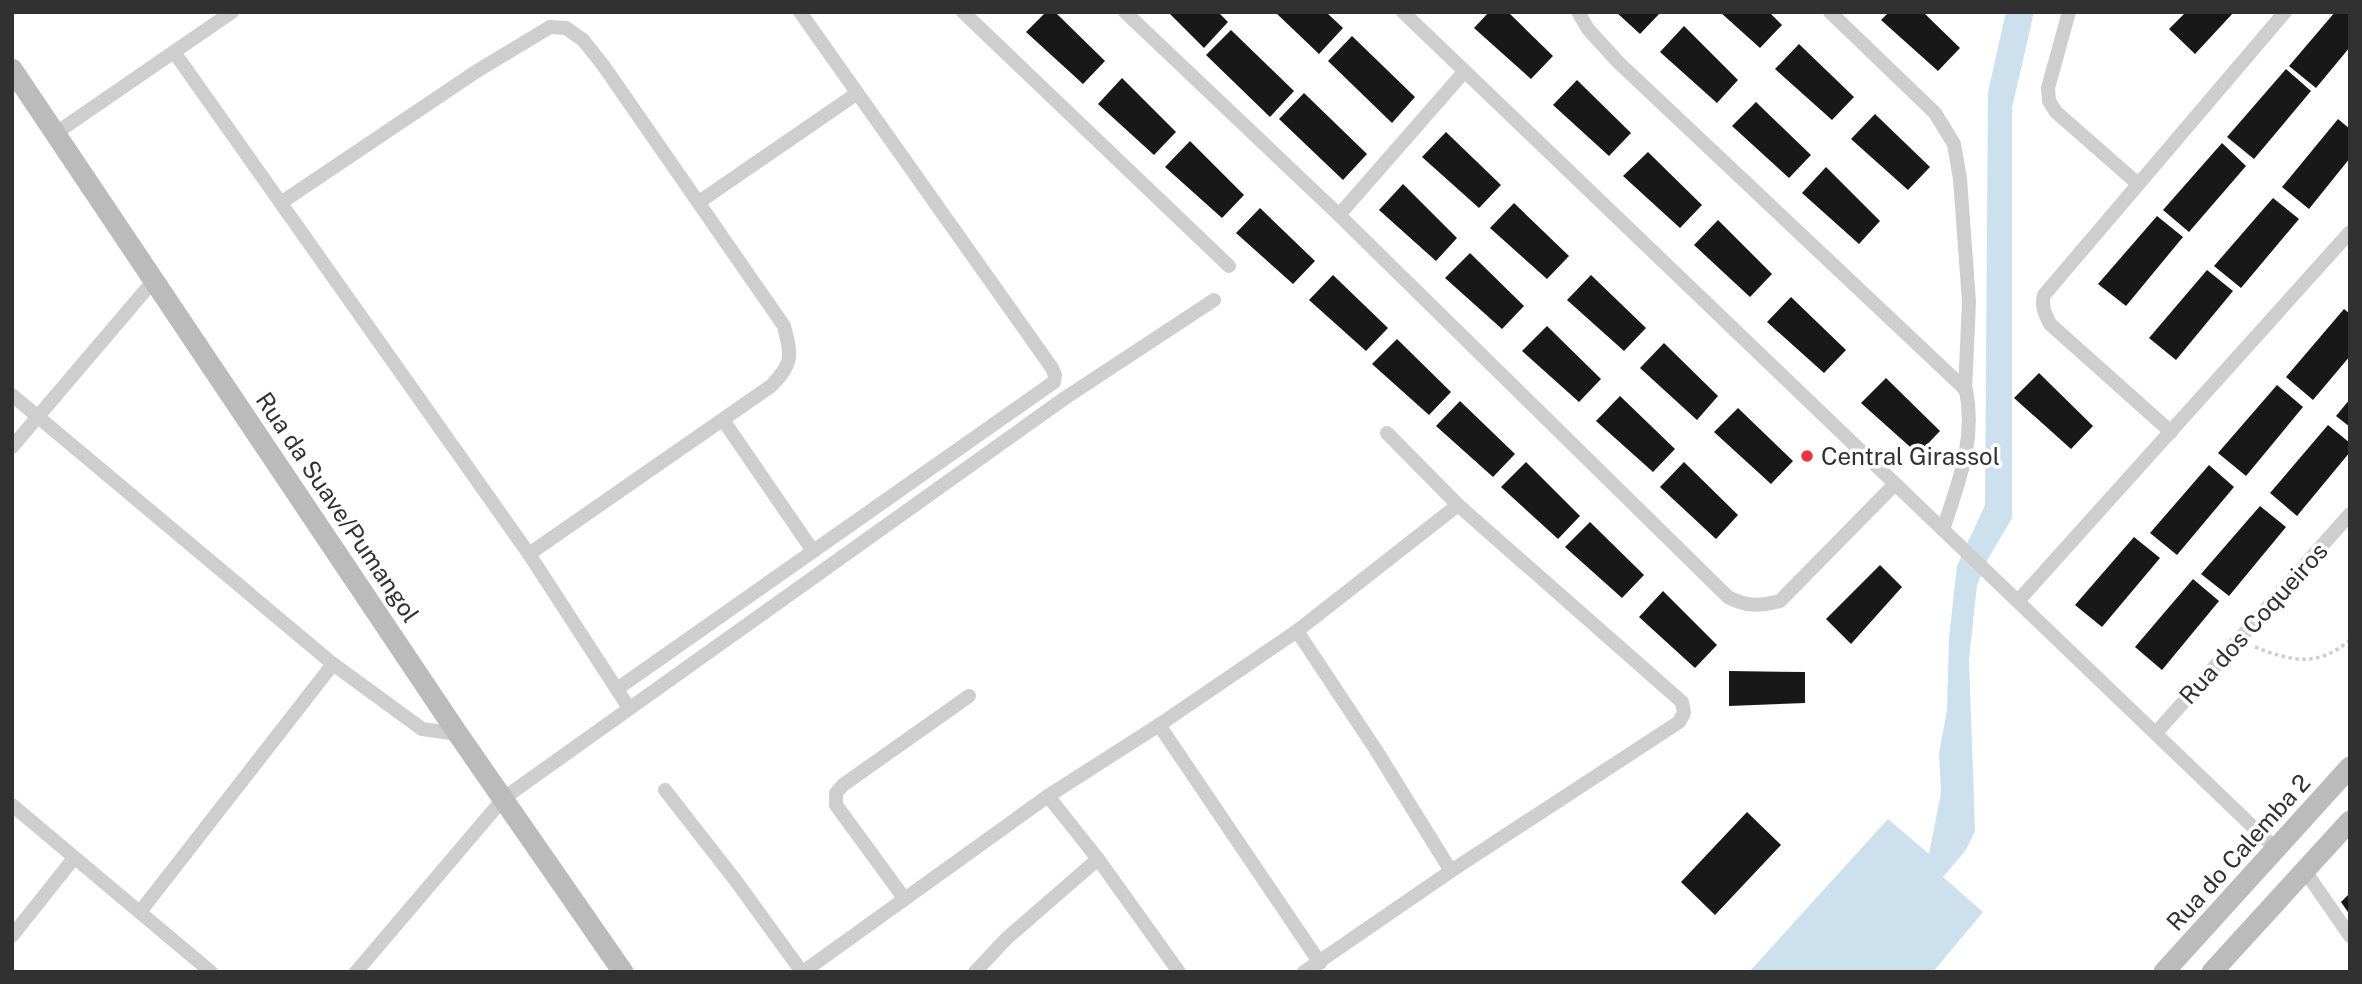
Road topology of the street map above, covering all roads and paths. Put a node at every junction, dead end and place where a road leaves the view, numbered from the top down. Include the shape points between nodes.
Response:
1 (232, 12) edge
2 (800, 12) edge
3 (963, 12) edge
4 (1125, 12) edge
5 (1403, 12) edge
6 (1578, 12) edge
7 (1829, 12) edge
8 (2069, 12) edge
9 (2285, 12) edge
10 (174, 52) junction
11 (12, 69) edge
12 (1464, 72) junction
13 (856, 94) junction
14 (56, 134) junction
15 (2138, 184) junction
16 (282, 202) junction
17 (699, 202) junction
18 (1339, 215) junction
19 (2350, 233) edge
20 (1229, 266) dead end
21 (155, 279) junction
22 (1214, 300) dead end
23 (1965, 390) junction
24 (12, 395) edge
25 (37, 416) junction
26 (723, 420) junction
27 (2171, 432) junction
28 (1387, 433) dead end
29 (12, 447) edge
30 (1895, 484) junction
31 (1458, 505) junction
32 (2350, 514) edge
33 (1943, 530) junction
34 (813, 551) junction
35 (529, 554) junction
36 (2018, 601) junction
37 (1297, 631) junction
38 (2237, 640) junction
39 (2350, 640) edge
40 (333, 664) junction
41 (617, 689) junction
42 (969, 696) dead end
43 (629, 708) junction
44 (1159, 725) junction
45 (2155, 733) junction
46 (458, 734) junction
47 (2350, 767) edge
48 (665, 790) dead end
49 (1048, 796) junction
50 (504, 798) junction
51 (12, 805) edge
52 (2350, 821) edge
53 (2277, 850) junction
54 (74, 858) junction
55 (1098, 859) junction
56 (1451, 871) junction
57 (2305, 872) junction
58 (904, 898) junction
59 (140, 912) junction
60 (12, 936) edge
61 (2350, 936) edge
62 (1320, 963) junction
63 (211, 972) edge
64 (356, 972) edge
65 (623, 972) edge
66 (802, 972) edge
67 (975, 972) edge
68 (1179, 972) edge
69 (1304, 972) edge
70 (2164, 972) edge
71 (2212, 972) edge

1 - 10 street
2 - 13 street
3 - 20 street
4 - 18 street
5 - 12 street
6 - 23 street via 1618,62
7 - 23 street via 1935,113 1954,144 1969,302
8 - 15 street via 2048,88 2049,101
9 - 15 street
10 - 14 street
10 - 16 street
11 - 14 street, Rua da Suave/Pumangol
12 - 18 street
12 - 30 street
13 - 17 street
13 - 34 street via 1055,374 1054,382
14 - 21 street, Rua da Suave/Pumangol
15 - 27 street via 2042,302 2049,324
16 - 17 street via 550,27 566,28 583,40
16 - 35 street
17 - 26 street via 783,326 789,346 787,369
18 - 30 street via 1728,597 1741,604 1757,607 1780,601
19 - 27 street
21 - 25 street
21 - 46 street, Rua da Suave/Pumangol
22 - 43 street via 1065,398
23 - 33 street via 1971,415 1965,460
24 - 25 street
25 - 29 street
25 - 40 street
26 - 34 street
26 - 35 street
27 - 36 street
28 - 31 street
30 - 33 street
31 - 37 street
31 - 56 street via 1682,702 1684,713 1679,722
32 - 38 street, Rua dos Coqueiros
33 - 36 street
34 - 41 street
35 - 41 street
36 - 45 street
37 - 44 street
37 - 56 street
38 - 39 path via 2300,661 2318,659
38 - 45 street, Rua dos Coqueiros
40 - 46 street via 422,729
40 - 59 street
41 - 43 street
42 - 58 street via 836,793 836,806
43 - 50 street
44 - 49 street
44 - 62 street
45 - 53 street
46 - 50 street, Rua da Suave/Pumangol
47 - 53 street, Rua do Calemba 2
48 - 66 street
49 - 55 street
49 - 58 street
50 - 64 street
50 - 65 street, Rua da Suave/Pumangol
51 - 54 street
52 - 57 street
53 - 70 street, Rua do Calemba 2
54 - 59 street
54 - 60 street
55 - 67 street
55 - 68 street
56 - 62 street
57 - 61 street
57 - 71 street
58 - 66 street
59 - 63 street
62 - 69 street

